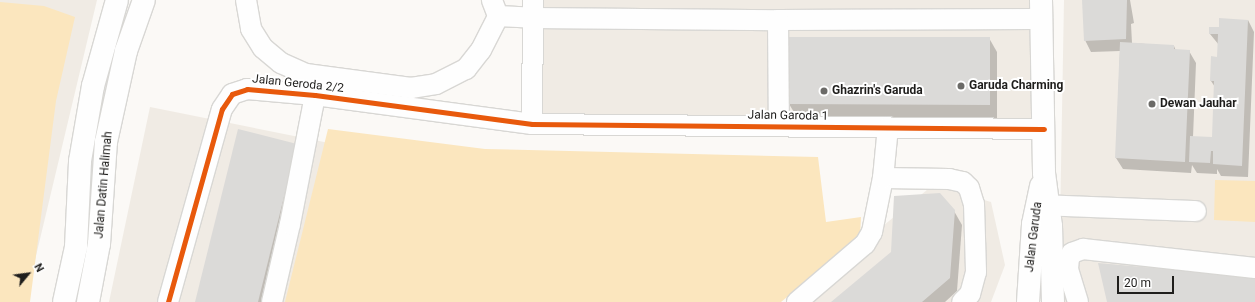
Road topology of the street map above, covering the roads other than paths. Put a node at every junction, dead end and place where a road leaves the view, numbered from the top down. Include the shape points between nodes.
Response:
1 (117, 0) edge
2 (144, 0) edge
3 (246, 0) edge
4 (495, 8) edge
5 (533, 9) edge
6 (1041, 9) edge
7 (778, 20) junction
8 (315, 95) junction
9 (532, 124) junction
10 (779, 126) junction
11 (888, 127) junction
12 (1044, 129) junction
13 (883, 178) junction
14 (1043, 205) junction
15 (1196, 211) dead end
16 (1255, 268) edge
17 (1027, 300) edge
18 (64, 302) edge
19 (88, 302) edge
20 (168, 302) edge
21 (272, 302) edge
22 (797, 302) edge
23 (962, 302) edge
24 (1053, 302) edge
25 (1078, 302) edge

1 - 18 main road, Jalan Datin Halimah via 93,86 80,161 76,247
2 - 19 main road, Jalan Datin Halimah via 126,51 106,142 99,244
3 - 4 street via 251,29 263,48 281,63 306,74 411,88 436,84 466,69 480,50
4 - 5 street
5 - 7 street
5 - 9 street
6 - 7 street
6 - 12 main road, Jalan Garuda
7 - 10 street
8 - 9 street, Jalan Geroda 2/2
8 - 20 street, Jalan Geroda 2/2 via 247,89 232,94 222,109
8 - 21 street
9 - 10 street, Jalan Garoda 1
10 - 11 street, Jalan Garoda 1
11 - 12 street, Jalan Garoda 1
11 - 13 street
12 - 14 main road, Jalan Garuda
13 - 22 street via 872,232 865,244
13 - 23 street via 949,179 962,182 969,188 974,204 976,272 970,294
14 - 15 street
14 - 17 main road, Jalan Garuda
14 - 24 main road, Jalan Garuda
16 - 25 street via 1083,249 1072,253 1069,258 1068,269

